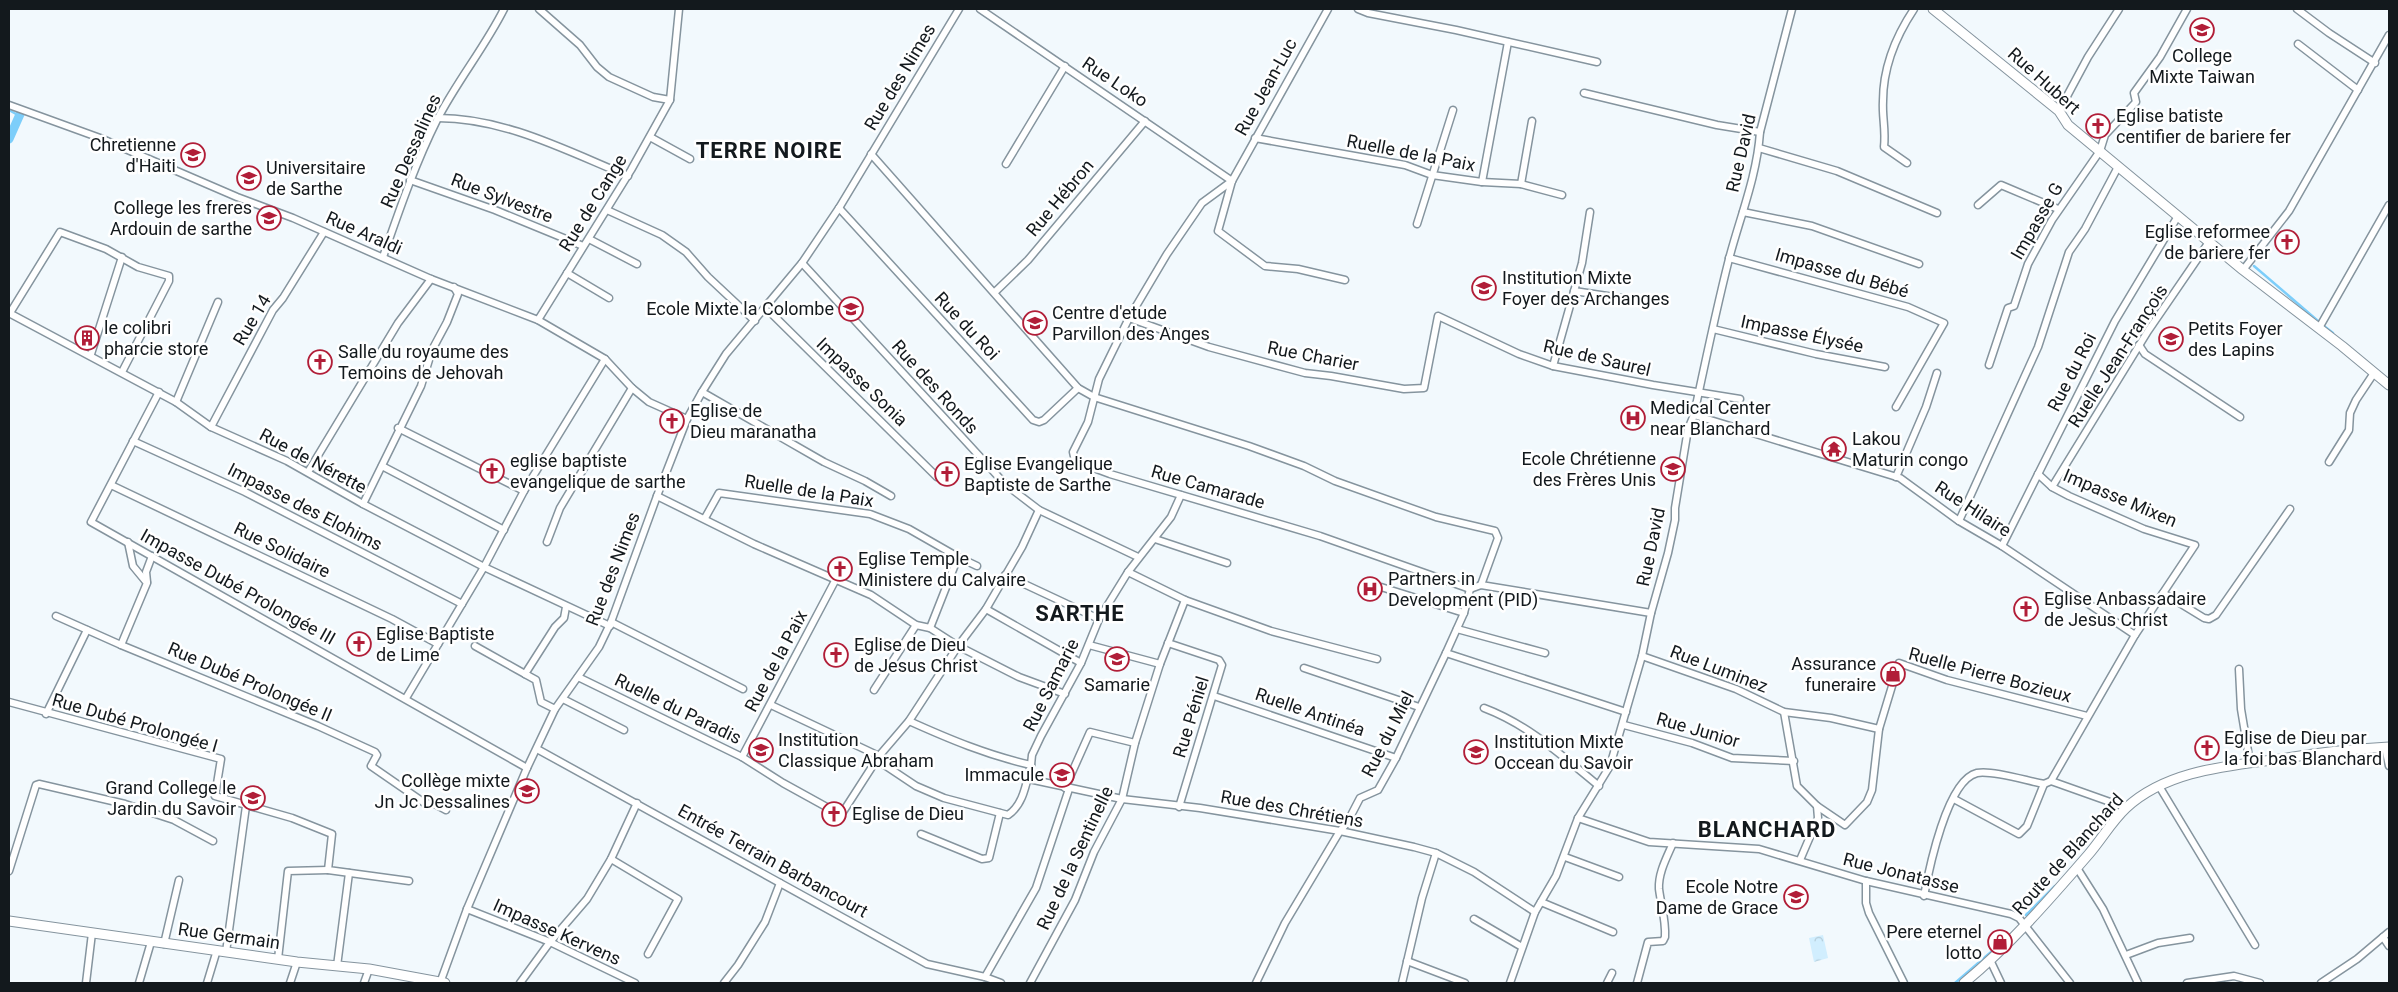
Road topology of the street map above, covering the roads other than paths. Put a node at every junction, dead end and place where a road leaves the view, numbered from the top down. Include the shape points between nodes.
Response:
1 (504, 9) edge
2 (539, 9) edge
3 (679, 9) edge
4 (960, 9) edge
5 (980, 9) edge
6 (1328, 9) edge
7 (1358, 9) edge
8 (1792, 9) edge
9 (1914, 9) edge
10 (1933, 9) edge
11 (2119, 9) edge
12 (2187, 9) edge
13 (2297, 9) edge
14 (2389, 36) edge
15 (1508, 42) junction
16 (2298, 44) dead end
17 (1597, 62) dead end
18 (2375, 62) junction
19 (1065, 66) junction
20 (2358, 90) junction
21 (1584, 93) dead end
22 (670, 100) junction
23 (9, 105) edge
24 (1453, 110) dead end
25 (2059, 111) junction
26 (438, 118) junction
27 (1145, 121) junction
28 (1532, 121) dead end
29 (1760, 132) junction
30 (650, 137) junction
31 (1255, 138) junction
32 (1759, 148) junction
33 (2100, 151) junction
34 (871, 154) junction
35 (690, 159) dead end
36 (1906, 163) dead end
37 (1006, 164) dead end
38 (2118, 167) junction
39 (1432, 175) junction
40 (628, 176) junction
41 (410, 180) junction
42 (1232, 181) junction
43 (1482, 182) junction
44 (1521, 184) junction
45 (1562, 195) dead end
46 (1978, 205) dead end
47 (2389, 205) edge
48 (839, 208) junction
49 (2058, 209) junction
50 (607, 210) junction
51 (1590, 212) dead end
52 (1743, 212) junction
53 (1936, 213) dead end
54 (2178, 216) junction
55 (1417, 224) dead end
56 (324, 232) junction
57 (589, 239) junction
58 (2209, 242) junction
59 (583, 246) junction
60 (122, 257) junction
61 (382, 257) junction
62 (1729, 258) junction
63 (802, 263) junction
64 (637, 264) dead end
65 (1919, 264) dead end
66 (2243, 270) junction
67 (567, 273) junction
68 (431, 279) junction
69 (1346, 280) dead end
70 (454, 287) junction
71 (1574, 291) junction
72 (995, 292) junction
73 (609, 298) dead end
74 (1634, 300) dead end
75 (218, 302) dead end
76 (764, 310) junction
77 (10, 313) edge
78 (1438, 316) joint
79 (1129, 318) junction
80 (538, 320) junction
81 (755, 322) junction
82 (2318, 328) junction
83 (1713, 329) junction
84 (2139, 345) junction
85 (91, 354) junction
86 (605, 359) junction
87 (1553, 366) junction
88 (1886, 366) dead end
89 (1989, 366) dead end
90 (122, 372) junction
91 (1937, 373) dead end
92 (2374, 373) junction
93 (2389, 385) edge
94 (632, 388) junction
95 (1078, 388) junction
96 (159, 392) junction
97 (702, 392) junction
98 (1698, 394) junction
99 (1094, 397) junction
100 (1740, 399) dead end
101 (176, 402) junction
102 (1896, 407) dead end
103 (1694, 416) junction
104 (2240, 417) dead end
105 (688, 419) junction
106 (211, 427) junction
107 (398, 428) junction
108 (133, 441) junction
109 (2329, 462) dead end
110 (382, 466) junction
111 (308, 472) junction
112 (2038, 474) junction
113 (937, 477) dead end
114 (1896, 477) junction
115 (111, 485) junction
116 (2052, 487) junction
117 (524, 491) junction
118 (1181, 495) junction
119 (657, 496) junction
120 (891, 496) dead end
121 (363, 504) junction
122 (2290, 509) dead end
123 (1039, 510) junction
124 (705, 518) junction
125 (1960, 521) junction
126 (504, 530) junction
127 (1155, 539) junction
128 (128, 542) junction
129 (547, 542) dead end
130 (2002, 546) junction
131 (152, 556) junction
132 (958, 557) junction
133 (1138, 557) junction
134 (1227, 563) dead end
135 (977, 566) dead end
136 (484, 567) junction
137 (1128, 572) junction
138 (1005, 575) junction
139 (836, 580) junction
140 (147, 583) junction
141 (1481, 586) junction
142 (1380, 587) dead end
143 (1470, 589) junction
144 (2163, 593) junction
145 (1185, 600) junction
146 (462, 604) junction
147 (566, 606) junction
148 (986, 609) junction
149 (1464, 613) junction
150 (1651, 613) junction
151 (56, 616) dead end
152 (1099, 619) junction
153 (610, 624) junction
154 (916, 625) junction
155 (930, 628) junction
156 (1457, 629) junction
157 (87, 630) junction
158 (2134, 635) junction
159 (1168, 643) junction
160 (438, 644) junction
161 (121, 645) junction
162 (1089, 645) junction
163 (475, 646) dead end
164 (958, 646) junction
165 (1446, 653) junction
166 (1545, 653) dead end
167 (1642, 656) junction
168 (1377, 659) dead end
169 (1081, 663) junction
170 (1160, 664) junction
171 (1304, 668) dead end
172 (2239, 669) dead end
173 (525, 674) junction
174 (578, 678) junction
175 (743, 688) dead end
176 (874, 690) dead end
177 (1065, 694) junction
178 (1214, 696) junction
179 (406, 698) junction
180 (562, 699) junction
181 (9, 702) edge
182 (771, 705) junction
183 (1419, 708) junction
184 (1484, 708) dead end
185 (555, 709) junction
186 (1626, 712) junction
187 (1784, 712) junction
188 (46, 714) junction
189 (2087, 716) junction
190 (909, 721) junction
191 (1624, 725) junction
192 (1879, 729) junction
193 (624, 730) dead end
194 (1135, 743) junction
195 (2387, 747) edge
196 (537, 748) junction
197 (742, 757) junction
198 (878, 758) junction
199 (1396, 758) junction
200 (1794, 761) junction
201 (2250, 763) junction
202 (1030, 765) junction
203 (2389, 766) edge
204 (527, 768) junction
205 (1029, 779) junction
206 (2048, 782) junction
207 (1599, 786) junction
208 (2159, 786) junction
209 (1067, 788) junction
210 (1122, 799) junction
211 (1954, 799) junction
212 (637, 803) junction
213 (246, 806) junction
214 (1817, 806) junction
215 (1179, 807) junction
216 (2126, 808) junction
217 (446, 810) dead end
218 (1000, 813) junction
219 (1578, 818) junction
220 (1340, 831) junction
221 (921, 834) dead end
222 (213, 841) dead end
223 (1673, 843) junction
224 (12, 849) edge
225 (1436, 853) junction
226 (1565, 857) junction
227 (611, 859) junction
228 (1800, 860) junction
229 (2077, 868) junction
230 (328, 870) junction
231 (9, 871) edge
232 (349, 873) junction
233 (1619, 877) dead end
234 (179, 880) dead end
235 (408, 881) dead end
236 (1866, 881) junction
237 (780, 883) junction
238 (1924, 896) junction
239 (1541, 902) junction
240 (467, 909) junction
241 (1535, 912) junction
242 (1474, 919) dead end
243 (9, 921) edge
244 (2025, 926) junction
245 (1613, 932) dead end
246 (2389, 932) edge
247 (92, 933) junction
248 (2383, 937) junction
249 (2190, 938) dead end
250 (151, 942) junction
251 (550, 942) junction
252 (164, 944) junction
253 (2255, 945) dead end
254 (2389, 946) edge
255 (1522, 947) junction
256 (222, 951) junction
257 (648, 954) dead end
258 (2126, 955) junction
259 (278, 959) junction
260 (1407, 961) junction
261 (297, 962) junction
262 (1991, 962) junction
263 (337, 966) junction
264 (370, 969) junction
265 (1612, 973) dead end
266 (985, 977) junction
267 (86, 983) edge
268 (140, 983) edge
269 (207, 983) edge
270 (290, 983) edge
271 (364, 983) edge
272 (442, 983) edge
273 (520, 983) edge
274 (635, 983) edge
275 (724, 983) edge
276 (999, 983) edge
277 (1030, 983) edge
278 (1256, 983) edge
279 (1402, 983) edge
280 (1465, 983) edge
281 (1510, 983) edge
282 (1607, 983) edge
283 (1637, 983) edge
284 (1904, 983) edge
285 (1964, 983) edge
286 (2000, 983) edge
287 (2070, 983) edge
288 (2138, 983) edge
289 (2187, 983) edge
290 (2260, 983) edge
291 (2320, 983) edge

1 - 26 street, Rue Dessalines
2 - 22 street via 580,45 609,77 653,98
3 - 22 street
4 - 34 street, Rue des Nimes
5 - 19 street, Rue Loko
6 - 31 street, Rue Jean-Luc
7 - 15 street
8 - 29 street, Rue David
9 - 36 street via 1889,57 1882,102 1886,129 1884,147
10 - 25 street, Rue Hubert
11 - 25 street
12 - 33 street, Impasse G via 2160,57 2134,93 2136,102 2105,135
13 - 18 street via 2329,34
14 - 18 street
15 - 17 street
15 - 43 street
16 - 20 street
18 - 20 street
19 - 27 street, Rue Loko
19 - 37 street
20 - 66 street via 2289,211
21 - 29 street
22 - 30 street, Rue de Cange
23 - 56 street, Rue Araldi via 100,138
24 - 39 street
25 - 33 street, Rue Hubert via 2068,125
26 - 40 street via 464,118 528,134
26 - 41 street, Rue Dessalines
27 - 42 street, Rue Loko
27 - 72 street, Rue Hébron via 1028,260
28 - 44 street
29 - 32 street, Rue David
30 - 35 street
30 - 40 street, Rue de Cange
31 - 39 street, Ruelle de la Paix via 1405,165
31 - 42 street, Rue Jean-Luc
32 - 52 street, Rue David
32 - 53 street via 1837,171
33 - 38 street, Rue Hubert
33 - 49 street, Impasse G
34 - 48 street, Rue des Nimes
34 - 72 street
38 - 54 street, Rue Hubert
38 - 125 street via 2069,252 2038,347
39 - 43 street, Ruelle de la Paix
39 - 55 street
40 - 50 street, Rue de Cange
41 - 59 street, Rue Sylvestre
41 - 61 street, Rue Dessalines
42 - 69 street via 1218,231 1265,266 1298,269
42 - 79 street, Rue Camarade via 1202,203
43 - 44 street, Ruelle de la Paix
44 - 45 street, Ruelle de la Paix
46 - 49 street via 2001,185
47 - 82 street
48 - 63 street, Rue des Nimes
48 - 95 street, Rue du Roi via 1033,420 1044,420
49 - 89 street, Impasse G via 2028,264 2014,306 2008,308
50 - 57 street, Rue de Cange
50 - 81 street via 662,235 686,252
51 - 71 street
52 - 62 street, Rue David
52 - 65 street via 1812,226
54 - 58 street, Rue Hubert
54 - 112 street, Rue du Roi via 2115,321
56 - 61 street, Rue Araldi
56 - 106 street, Rue 14 via 273,310
57 - 59 street, Rue de Cange
57 - 64 street
58 - 66 street, Rue Hubert
58 - 84 street, Ruelle Jean-François
59 - 67 street, Rue de Cange
60 - 77 street via 77,236 60,232
60 - 85 street
60 - 90 street via 138,267 169,277
61 - 68 street, Rue Araldi
62 - 83 street, Rue David
62 - 102 street, Impasse du Bébé via 1908,307 1944,323
63 - 76 street, Rue des Nimes
63 - 123 street, Rue des Ronds via 995,476
66 - 82 street, Rue Hubert
67 - 73 street
67 - 80 street, Rue de Cange
68 - 70 street, Rue Araldi
68 - 111 street via 398,323
70 - 80 street, Rue Araldi
70 - 107 street via 458,294 448,322 432,350 421,386
71 - 74 street
71 - 87 street
72 - 95 street
75 - 101 street
76 - 81 street, Rue des Nimes
76 - 113 street, Impasse Sonia via 770,312 836,375
77 - 85 street, Rue de Nérette
78 - 79 street, Rue Charier via 1424,388 1404,389 1305,374 1209,347
78 - 87 street, Rue de Saurel via 1519,354
79 - 99 street, Rue Camarade via 1099,379
80 - 86 street, Rue Araldi
81 - 97 street, Rue des Nimes via 724,357
82 - 92 street, Rue Hubert
83 - 88 street, Impasse Élysée via 1816,354
83 - 98 street, Rue David
84 - 104 street via 2146,354
84 - 116 street, Ruelle Jean-François
85 - 90 street, Rue de Nérette
86 - 94 street, Rue Araldi
86 - 117 street
87 - 98 street, Rue de Saurel
90 - 96 street, Rue de Nérette
91 - 114 street
92 - 93 street, Rue Hubert
92 - 109 street via 2356,400 2350,413 2349,430
94 - 105 street, Rue Araldi via 649,402
94 - 129 street via 560,508
95 - 99 street
96 - 101 street, Rue de Nérette
96 - 108 street
97 - 105 street, Rue des Nimes
97 - 120 street via 824,462
98 - 100 street, Rue de Saurel
98 - 103 street, Rue David
99 - 118 street, Rue Camarade via 1088,422 1073,452 1075,461
99 - 141 street via 1248,446 1436,517 1495,531 1498,538
101 - 106 street, Rue de Nérette
103 - 114 street, Rue Hilaire
103 - 150 street, Rue David via 1688,429 1670,545
105 - 119 street, Rue des Nimes
106 - 111 street, Rue de Nérette
107 - 110 street
107 - 117 street
108 - 115 street
108 - 146 street, Impasse des Elohims via 245,492
110 - 121 street
110 - 126 street
111 - 121 street, Rue de Nérette
112 - 116 street, Impasse Mixen
112 - 130 street, Rue du Roi
114 - 125 street, Rue Hilaire
115 - 128 street, Impasse Dubé Prolongée III via 91,522
115 - 160 street, Rue Solidaire
116 - 144 street, Impasse Mixen via 2144,529 2195,545
117 - 126 street
118 - 127 street, Rue Samarie via 1171,517
118 - 143 street, Rue Camarade via 1320,536
119 - 124 street
119 - 153 street, Rue des Nimes
121 - 136 street, Rue de Nérette
122 - 144 street via 2210,619
123 - 133 street, Rue des Ronds
123 - 138 street
124 - 132 street, Ruelle de la Paix via 719,493 829,507 878,517 909,529
124 - 139 street via 754,544
125 - 130 street, Rue Hilaire
126 - 136 street
127 - 133 street, Rue Samarie
127 - 134 street
128 - 131 street, Impasse Dubé Prolongée III
128 - 140 street via 133,566
130 - 158 street, Rue Hilaire
131 - 140 street via 146,572
131 - 179 street, Impasse Dubé Prolongée III
132 - 135 street
132 - 155 street
133 - 137 street, Rue Samarie
136 - 146 street
136 - 147 street, Rue de Nérette
137 - 145 street
137 - 152 street, Rue Samarie
138 - 148 street
138 - 152 street
139 - 154 street via 871,595
139 - 182 street, Rue de la Paix
140 - 161 street
141 - 143 street
141 - 150 street
142 - 149 street
143 - 149 street, Rue du Miel
144 - 158 street
145 - 159 street, Rue de la Sentinelle
145 - 168 street via 1272,631
146 - 160 street
147 - 153 street, Rue de Nérette
147 - 173 street via 564,618
148 - 164 street
148 - 169 street
149 - 156 street, Rue du Miel
150 - 167 street, Rue David
151 - 157 street
152 - 162 street, Rue Samarie
153 - 174 street, Rue des Nimes
153 - 175 street, Rue de Nérette
154 - 155 street
154 - 176 street
155 - 164 street
156 - 165 street, Rue du Miel
156 - 166 street
157 - 161 street
157 - 188 street
158 - 189 street
159 - 170 street, Rue de la Sentinelle
159 - 178 street, Rue Péniel via 1221,662
160 - 179 street
161 - 217 street, Rue Dubé Prolongée II via 375,752 377,755 371,766 426,804 433,803
162 - 169 street, Rue Samarie
162 - 170 street
163 - 173 street
164 - 177 street via 1019,677
164 - 190 street
165 - 183 street, Rue du Miel
165 - 186 street
167 - 186 street, Rue David
167 - 187 street, Rue Luminez via 1736,689
169 - 177 street, Rue Samarie
170 - 194 street, Rue de la Sentinelle
171 - 183 street
172 - 201 street via 2241,709
173 - 185 street via 536,680 541,702
174 - 180 street, Rue des Nimes
174 - 197 street, Ruelle du Paradis
177 - 202 street, Rue Samarie via 1041,736
178 - 199 street, Ruelle Antinéa
178 - 215 street, Rue Péniel
179 - 204 street, Impasse Dubé Prolongée III
180 - 185 street, Rue des Nimes
180 - 193 street
181 - 188 street, Rue Dubé Prolongée I
182 - 197 street, Rue de la Paix
182 - 198 street
183 - 199 street, Rue du Miel
184 - 207 street via 1507,717 1536,735
185 - 196 street, Rue des Nimes
186 - 191 street, Rue David
187 - 192 street
187 - 200 street
188 - 213 street, Rue Dubé Prolongée I via 221,759 215,796
189 - 192 street, Ruelle Pierre Bozieux via 1947,680 1899,662
189 - 206 street
190 - 198 street
190 - 202 street via 965,746
191 - 200 street, Rue Junior via 1692,743 1732,758
191 - 207 street, Rue David via 1610,766
192 - 214 street via 1872,790 1867,802 1845,825
194 - 209 street via 1090,732
194 - 210 street, Rue de la Sentinelle
195 - 201 street, Route de Blanchard via 2354,748
195 - 203 street
196 - 204 street, Rue des Nimes
196 - 212 street, Entrée Terrain Barbancourt
197 - 198 street, Ruelle du Paradis via 841,815
198 - 218 street via 916,786 944,798
199 - 220 street, Rue du Miel via 1378,790 1360,798
200 - 214 street via 1797,786
201 - 208 street, Route de Blanchard via 2200,772
202 - 205 street, Rue Samarie
204 - 240 street, Rue des Nimes
205 - 209 street, Rue des Chrétiens
205 - 218 street via 1014,811 1008,815
206 - 211 street via 1979,772 1965,779
206 - 211 street via 2027,826 2019,834
206 - 216 street
207 - 219 street, Rue David
208 - 216 street, Route de Blanchard
208 - 253 street
209 - 210 street, Rue des Chrétiens
209 - 266 street via 1036,888
210 - 215 street, Rue des Chrétiens
210 - 277 street, Rue de la Sentinelle via 1094,852 1075,900
211 - 238 street via 1936,842
212 - 227 street
212 - 237 street, Entrée Terrain Barbancourt
213 - 230 street, Rue Dubé Prolongée I via 292,818 332,834
213 - 256 street
214 - 228 street via 1818,818
215 - 220 street, Rue des Chrétiens
216 - 229 street, Route de Blanchard
218 - 221 street via 989,858 982,859
219 - 223 street, Rue Jonatasse via 1650,842
219 - 226 street, Rue David
220 - 225 street, Rue des Chrétiens
220 - 278 street, Rue du Miel via 1285,923
222 - 224 street via 174,820 125,804 39,784
223 - 228 street, Rue Jonatasse via 1759,849
223 - 283 street via 1659,888 1665,937 1648,942
224 - 231 street
225 - 241 street, Rue des Chrétiens via 1474,872
225 - 260 street
226 - 233 street
226 - 239 street, Rue David
227 - 251 street via 587,899
227 - 257 street via 678,899
228 - 236 street, Rue Jonatasse
229 - 244 street, Route de Blanchard
229 - 258 street via 2103,909
230 - 232 street
230 - 259 street via 288,871
232 - 235 street
232 - 263 street
234 - 252 street
236 - 238 street, Rue Jonatasse
236 - 284 street via 1868,913
237 - 266 street, Entrée Terrain Barbancourt via 927,964
237 - 275 street via 765,922
238 - 244 street, Rue Jonatasse via 2010,914
239 - 241 street, Rue David
239 - 245 street
240 - 251 street, Impasse Kervens
240 - 272 street, Rue des Nimes
241 - 255 street, Rue David
242 - 255 street
243 - 247 street, Rue Germain
244 - 262 street, Route de Blanchard
244 - 287 street, Rue Jonatasse
246 - 248 street
247 - 250 street, Rue Germain
247 - 267 street
248 - 254 street
248 - 291 street
249 - 258 street via 2166,941
250 - 252 street, Rue Germain
250 - 268 street
251 - 273 street
251 - 274 street, Impasse Kervens
252 - 256 street, Rue Germain
255 - 281 street, Rue David
256 - 259 street, Rue Germain
256 - 269 street
258 - 288 street
259 - 261 street, Rue Germain
260 - 279 street
260 - 280 street
261 - 263 street, Rue Germain
261 - 270 street
262 - 285 street, Route de Blanchard
262 - 286 street
263 - 264 street, Rue Germain
264 - 271 street
264 - 272 street, Rue Germain
265 - 282 street
266 - 276 street, Entrée Terrain Barbancourt
289 - 290 street via 2234,976

